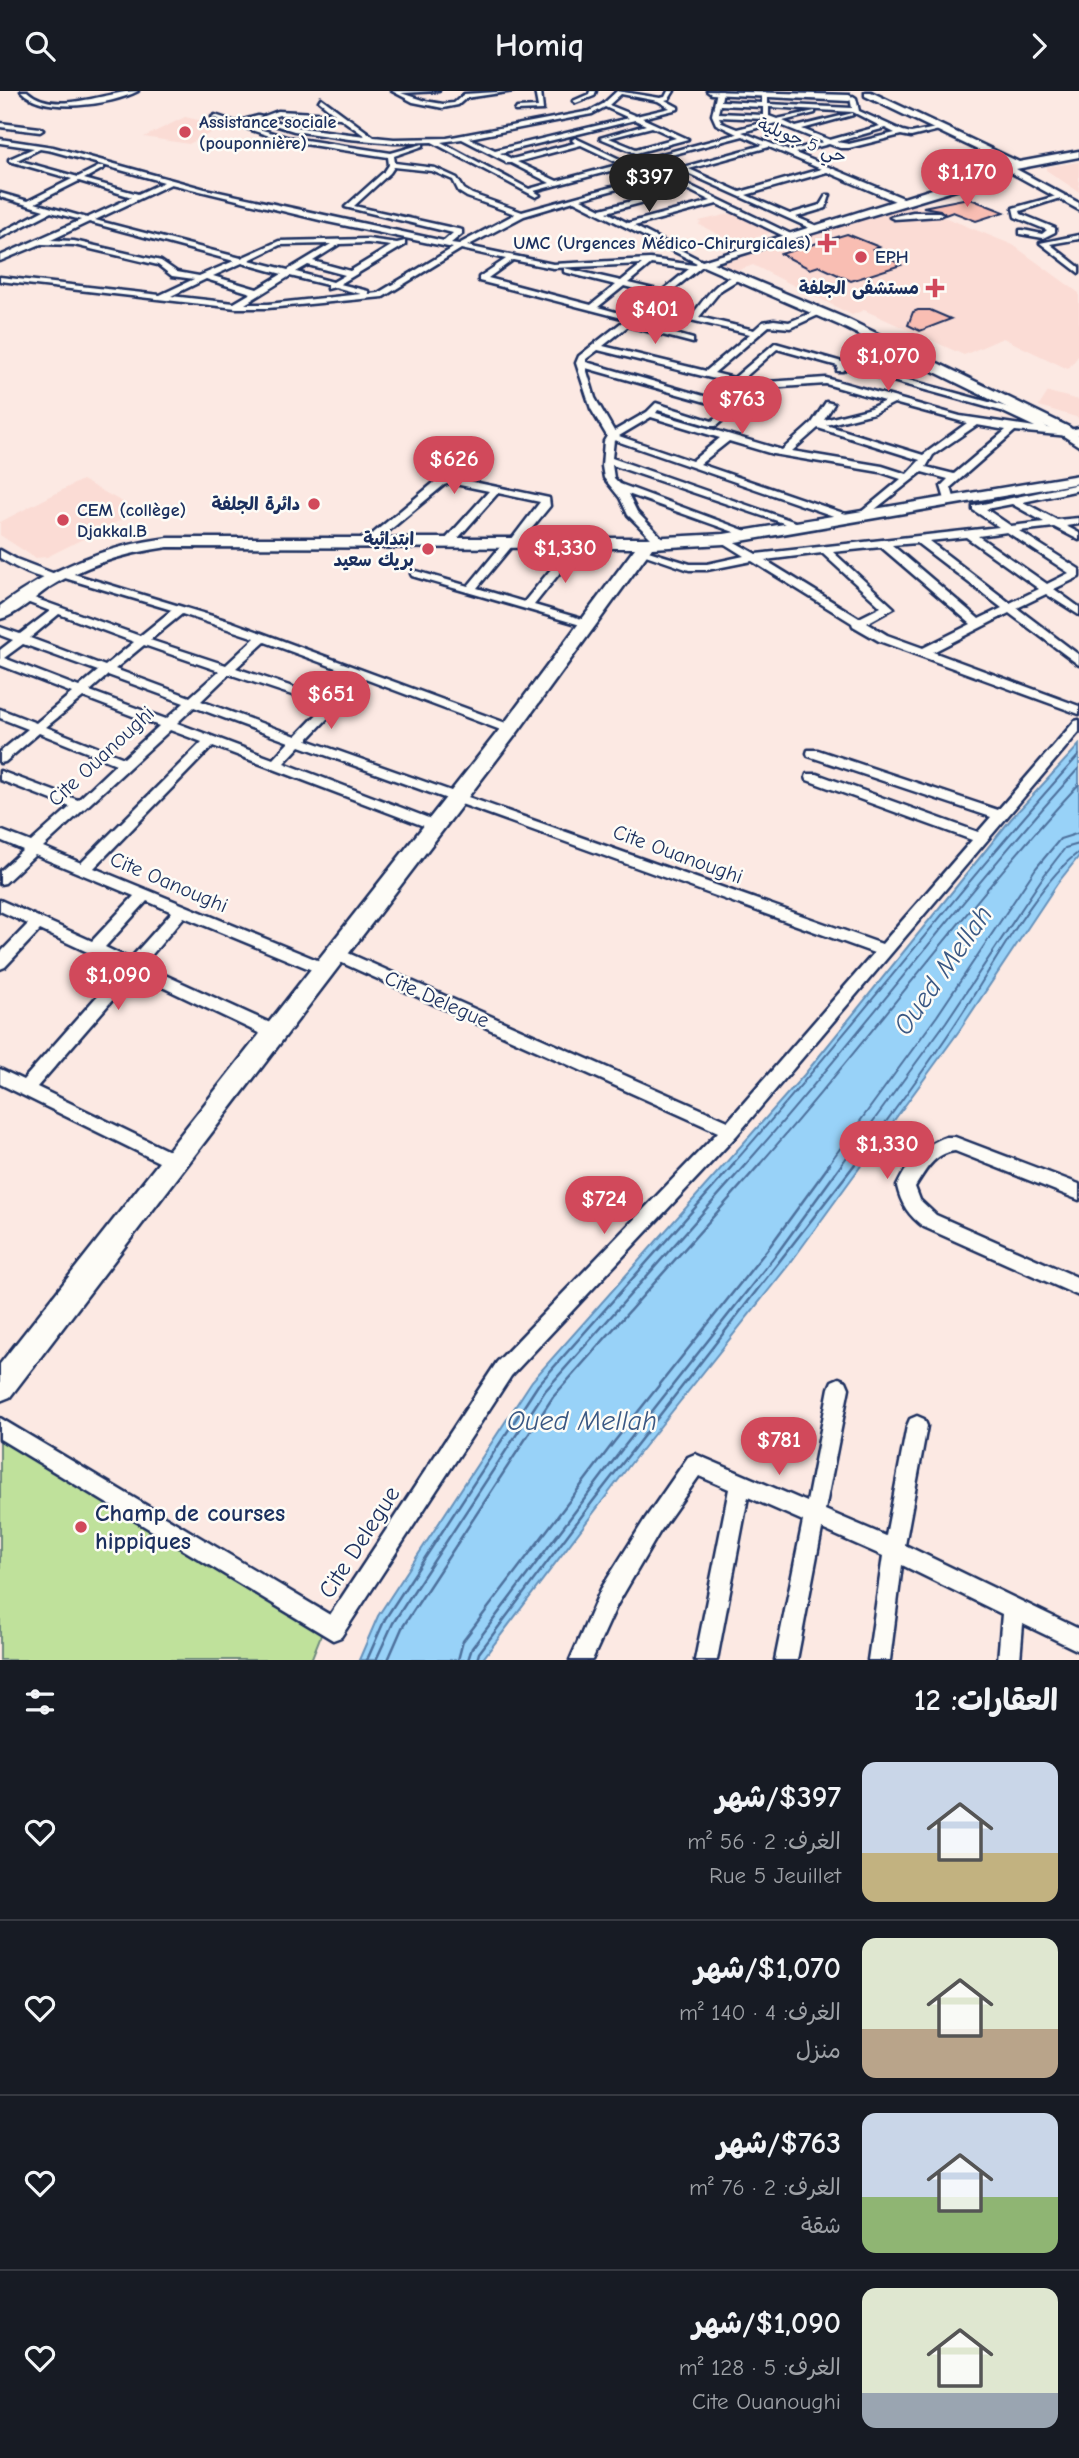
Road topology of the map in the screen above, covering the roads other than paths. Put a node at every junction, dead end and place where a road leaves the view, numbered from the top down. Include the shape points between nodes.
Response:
1 (24, 91) edge
2 (135, 91) edge
3 (329, 91) edge
4 (397, 91) edge
5 (436, 91) edge
6 (511, 91) edge
7 (538, 91) edge
8 (593, 91) edge
9 (671, 91) edge
10 (711, 91) edge
11 (720, 91) edge
12 (618, 93) edge
13 (765, 94) junction
14 (854, 94) edge
15 (321, 100) junction
16 (660, 100) junction
17 (576, 101) dead end
18 (717, 103) junction
19 (605, 105) junction
20 (764, 106) junction
21 (828, 108) junction
22 (517, 110) dead end
23 (855, 111) junction
24 (715, 114) junction
25 (308, 115) junction
26 (341, 116) junction
27 (215, 117) dead end
28 (766, 117) junction
29 (636, 118) junction
30 (262, 119) junction
31 (824, 121) junction
32 (777, 122) junction
33 (539, 123) junction
34 (235, 124) junction
35 (0, 125) edge
36 (652, 125) junction
37 (835, 125) dead end
38 (886, 126) junction
39 (294, 129) junction
40 (40, 130) dead end
41 (797, 130) junction
42 (845, 130) dead end
43 (936, 131) junction
44 (621, 132) junction
45 (740, 133) junction
46 (901, 133) junction
47 (856, 134) junction
48 (787, 135) dead end
49 (565, 136) junction
50 (632, 137) dead end
51 (465, 138) junction
52 (682, 138) junction
53 (372, 139) junction
54 (872, 140) junction
55 (0, 141) edge
56 (394, 141) junction
57 (434, 141) junction
58 (642, 142) dead end
59 (772, 142) junction
60 (828, 142) junction
61 (581, 143) junction
62 (701, 145) junction
63 (653, 146) junction
64 (496, 152) junction
65 (789, 153) junction
66 (394, 154) junction
67 (1079, 155) edge
68 (726, 157) junction
69 (11, 160) junction
70 (512, 160) junction
71 (643, 161) junction
72 (1, 162) edge
73 (628, 165) junction
74 (392, 166) junction
75 (484, 167) junction
76 (1018, 168) junction
77 (683, 169) junction
78 (830, 169) junction
79 (599, 172) junction
80 (665, 174) junction
81 (78, 179) junction
82 (170, 182) junction
83 (556, 184) junction
84 (624, 185) junction
85 (690, 188) junction
86 (528, 191) junction
87 (0, 195) edge
88 (738, 195) junction
89 (828, 196) dead end
90 (1062, 196) junction
91 (139, 197) junction
92 (577, 197) junction
93 (1079, 199) edge
94 (718, 201) junction
95 (905, 202) junction
96 (30, 203) junction
97 (553, 204) junction
98 (1079, 207) edge
99 (50, 210) junction
100 (600, 212) junction
101 (521, 214) junction
102 (939, 214) dead end
103 (789, 217) junction
104 (894, 217) dead end
105 (90, 220) junction
106 (628, 225) junction
107 (814, 228) junction
108 (1079, 230) edge
109 (1023, 232) dead end
110 (0, 236) edge
111 (791, 236) junction
112 (1079, 237) edge
113 (410, 238) junction
114 (40, 242) junction
115 (338, 243) junction
116 (398, 245) junction
117 (444, 245) junction
118 (458, 248) junction
119 (513, 257) junction
120 (242, 258) junction
121 (1079, 258) edge
122 (0, 259) edge
123 (1065, 260) junction
124 (650, 261) junction
125 (307, 262) junction
126 (553, 266) junction
127 (699, 266) junction
128 (1078, 270) edge
129 (290, 272) junction
130 (351, 274) junction
131 (201, 277) junction
132 (736, 277) junction
133 (0, 279) edge
134 (334, 284) junction
135 (622, 284) junction
136 (258, 292) junction
137 (664, 294) junction
138 (376, 296) junction
139 (160, 298) junction
140 (308, 301) junction
141 (236, 306) junction
142 (648, 307) junction
143 (592, 308) junction
144 (819, 313) junction
145 (694, 318) junction
146 (631, 321) junction
147 (754, 336) junction
148 (690, 341) dead end
149 (884, 341) junction
150 (775, 346) junction
151 (597, 347) junction
152 (580, 363) junction
153 (845, 365) junction
154 (708, 374) junction
155 (736, 381) junction
156 (826, 381) junction
157 (892, 401) junction
158 (829, 404) dead end
159 (733, 407) junction
160 (975, 422) junction
161 (816, 425) junction
162 (709, 427) junction
163 (1013, 428) junction
164 (1046, 431) junction
165 (1073, 434) edge
166 (612, 436) junction
167 (727, 437) junction
168 (784, 453) junction
169 (608, 460) junction
170 (922, 463) junction
171 (694, 464) junction
172 (908, 478) junction
173 (956, 478) junction
174 (1079, 479) edge
175 (614, 485) junction
176 (1079, 487) edge
177 (496, 489) junction
178 (1013, 500) junction
179 (950, 501) junction
180 (856, 516) junction
181 (1079, 521) edge
182 (1055, 523) junction
183 (802, 526) junction
184 (1007, 529) junction
185 (967, 533) junction
186 (752, 535) junction
187 (1079, 537) edge
188 (724, 539) junction
189 (919, 539) junction
190 (368, 543) junction
191 (449, 543) junction
192 (511, 543) junction
193 (578, 543) junction
194 (883, 543) junction
195 (650, 546) junction
196 (825, 550) junction
197 (0, 553) edge
198 (752, 558) junction
199 (12, 561) junction
200 (0, 571) edge
201 (1079, 573) edge
202 (416, 574) dead end
203 (57, 575) junction
204 (1045, 589) junction
205 (470, 590) junction
206 (23, 597) junction
207 (527, 606) junction
208 (1008, 608) junction
209 (58, 610) junction
210 (179, 610) junction
211 (1079, 613) edge
212 (0, 614) edge
213 (588, 624) junction
214 (857, 624) junction
215 (978, 624) junction
216 (0, 631) edge
217 (263, 637) junction
218 (22, 639) junction
219 (142, 641) junction
220 (923, 653) junction
221 (0, 659) edge
222 (1079, 661) edge
223 (227, 670) junction
224 (106, 671) junction
225 (363, 674) junction
226 (82, 691) junction
227 (191, 702) junction
228 (332, 705) junction
229 (1079, 710) edge
230 (0, 713) edge
231 (168, 723) junction
232 (1079, 724) edge
233 (38, 727) junction
234 (510, 729) junction
235 (212, 740) junction
236 (298, 741) junction
237 (813, 753) dead end
238 (0, 759) edge
239 (125, 763) junction
240 (275, 765) junction
241 (0, 775) edge
242 (811, 777) dead end
243 (457, 797) junction
244 (79, 805) junction
245 (999, 815) junction
246 (434, 825) junction
247 (0, 835) edge
248 (980, 838) junction
249 (33, 848) junction
250 (84, 869) junction
251 (0, 879) edge
252 (145, 894) junction
253 (0, 905) edge
254 (182, 910) junction
255 (38, 923) junction
256 (94, 949) junction
257 (884, 951) junction
258 (328, 961) junction
259 (0, 963) edge
260 (134, 968) junction
261 (273, 1032) junction
262 (0, 1076) edge
263 (26, 1089) junction
264 (731, 1130) junction
265 (173, 1161) junction
266 (1079, 1192) edge
267 (1079, 1287) edge
268 (0, 1387) edge
269 (839, 1388) dead end
270 (917, 1426) dead end
271 (0, 1428) edge
272 (740, 1484) junction
273 (814, 1514) junction
274 (894, 1550) junction
275 (1013, 1607) junction
276 (1079, 1640) edge
277 (582, 1660) edge
278 (706, 1660) edge
279 (786, 1660) edge
280 (879, 1660) edge
281 (1009, 1660) edge

1 - 2 street via 35,100 65,103 106,100
3 - 15 street
4 - 5 street
4 - 6 street via 426,104 450,105 464,96
7 - 22 street via 541,109
8 - 17 street
9 - 16 street
10 - 11 street
11 - 13 street
11 - 18 street
12 - 16 street
12 - 19 street
13 - 14 street
13 - 20 street, حي 5 جويلية
14 - 23 street
14 - 43 street
14 - 76 street
15 - 25 street
15 - 26 street
16 - 29 street via 676,108
18 - 20 street
18 - 24 street
19 - 29 street
19 - 33 street
20 - 21 street
20 - 28 street, حي 5 جويلية
21 - 23 street
21 - 32 street
23 - 31 street
23 - 38 street
24 - 28 street
24 - 45 street, حي 5 جويلية via 716,121
25 - 26 street
25 - 30 street via 278,114
25 - 39 street
26 - 53 street
27 - 34 street
28 - 32 street, حي 5 جويلية
29 - 36 street
29 - 49 street
30 - 34 street
30 - 39 street
31 - 37 street
31 - 41 street
32 - 41 street, حي 5 جويلية
32 - 45 street
33 - 49 street
33 - 51 street
34 - 66 street via 285,138
35 - 40 street
36 - 44 street
36 - 52 street
38 - 46 street
38 - 47 street
39 - 53 street
41 - 48 street
41 - 60 street, حي 5 جويلية
42 - 47 street
43 - 46 street, حي 5 جويلية
43 - 76 street
44 - 50 street
44 - 63 street via 603,138 635,151
45 - 59 street, حي 5 جويلية
45 - 62 street
46 - 54 street, حي 5 جويلية
47 - 54 street
47 - 60 street
49 - 61 street
49 - 64 street
51 - 57 street
51 - 64 street
52 - 62 street
52 - 63 street
53 - 56 street
54 - 60 street, حي 5 جويلية via 846,147
55 - 82 street via 54,149
56 - 57 street
56 - 66 street
57 - 66 street
57 - 75 street
58 - 63 street
59 - 65 street, حي 5 جويلية
59 - 68 street
60 - 65 street
61 - 70 street
61 - 73 street
62 - 68 street
62 - 71 street
64 - 70 street
65 - 78 street, حي 5 جويلية
66 - 74 street
67 - 76 street
68 - 77 street
69 - 72 street
69 - 81 street
69 - 81 street via 39,149 103,169
70 - 75 street
70 - 83 street
71 - 73 street
71 - 80 street
73 - 79 street
74 - 101 street via 433,169 455,179 466,194
74 - 117 street via 349,207 459,232
75 - 86 street
76 - 90 street
76 - 93 street
76 - 95 street
77 - 80 street
77 - 88 street
78 - 88 street
78 - 95 street, حي 5 جويلية
79 - 83 street
79 - 84 street
80 - 84 street
80 - 85 street
81 - 91 street
81 - 96 street
82 - 91 street
82 - 113 street
83 - 86 street
83 - 92 street
84 - 92 street
85 - 94 street
85 - 100 street
86 - 97 street
87 - 96 street
88 - 103 street
89 - 103 street via 822,206
90 - 98 street
90 - 109 street via 1016,210 1052,230 1042,236
91 - 105 street
92 - 97 street
92 - 100 street
94 - 106 street
94 - 111 street
95 - 107 street
96 - 99 street
97 - 101 street
99 - 105 street
99 - 110 street
100 - 106 street
101 - 118 street
102 - 104 street
103 - 107 street
105 - 114 street
105 - 120 street
106 - 127 street
107 - 111 street
108 - 112 street via 1073,233
111 - 127 street
112 - 123 street via 1044,242
113 - 116 street
113 - 117 street
114 - 122 street
114 - 131 street via 87,245 161,263 174,274
115 - 116 street
115 - 120 street via 279,243
115 - 125 street
116 - 130 street
117 - 118 street
118 - 119 street
118 - 138 street
119 - 126 street
119 - 143 street via 482,279
120 - 129 street
120 - 131 street
121 - 123 street
123 - 128 street
124 - 126 street
124 - 127 street
124 - 135 street
125 - 129 street
125 - 130 street
126 - 135 street
127 - 132 street
127 - 137 street
129 - 134 street
129 - 136 street
130 - 134 street
131 - 136 street
131 - 139 street
132 - 144 street
132 - 145 street
133 - 139 street
134 - 138 street
134 - 140 street
135 - 137 street
135 - 143 street
136 - 141 street
137 - 142 street
138 - 140 street
139 - 141 street
140 - 141 street
142 - 145 street
142 - 146 street
143 - 146 street
144 - 147 street via 790,324 770,322
144 - 149 street
145 - 147 street
146 - 148 street
146 - 151 street
147 - 150 street
147 - 154 street
149 - 153 street via 859,351
149 - 165 street
150 - 153 street
150 - 155 street
151 - 152 street
151 - 154 street
152 - 159 street
152 - 166 street via 599,419
153 - 156 street
153 - 164 street via 1004,409
154 - 155 street
155 - 156 street
155 - 159 street
156 - 157 street
157 - 160 street
157 - 161 street
158 - 161 street
159 - 162 street
160 - 163 street
160 - 170 street via 940,444
161 - 168 street
161 - 170 street
162 - 166 street via 650,414
162 - 167 street
163 - 164 street
163 - 173 street
164 - 165 street
166 - 169 street
166 - 171 street
167 - 168 street
167 - 171 street
168 - 172 street via 875,467
169 - 175 street
169 - 183 street
170 - 172 street
170 - 173 street
171 - 180 street
172 - 180 street
173 - 179 street via 945,489
174 - 179 street
175 - 186 street
175 - 195 street
176 - 178 street
177 - 190 street via 445,481
177 - 191 street
177 - 192 street via 546,502
178 - 182 street
178 - 184 street via 977,508
179 - 180 street
180 - 183 street
181 - 182 street
182 - 184 street
182 - 187 street
183 - 186 street
184 - 185 street
184 - 201 street
185 - 189 street
185 - 204 street
186 - 188 street
188 - 195 street
188 - 198 street
189 - 194 street
189 - 208 street
190 - 191 street
190 - 203 street via 166,542 107,552
191 - 192 street
192 - 193 street
192 - 205 street
193 - 195 street
193 - 207 street
194 - 196 street
194 - 215 street
195 - 198 street via 678,564 698,567
195 - 213 street
196 - 198 street
196 - 214 street via 888,608
197 - 199 street
198 - 214 street
199 - 200 street
199 - 203 street
201 - 204 street
202 - 205 street
203 - 206 street
203 - 210 street
204 - 208 street
204 - 211 street
205 - 207 street
206 - 209 street
206 - 212 street
207 - 213 street
208 - 215 street
208 - 222 street
209 - 218 street
209 - 219 street
210 - 217 street
210 - 219 street
213 - 234 street
214 - 220 street
215 - 220 street
216 - 218 street, Cite Ouanoughi
217 - 223 street, Cite Ouanoughi
217 - 225 street
218 - 221 street
218 - 224 street, Cite Ouanoughi
219 - 223 street
219 - 224 street
220 - 229 street
221 - 226 street
223 - 227 street, Cite Ouanoughi
223 - 228 street
224 - 226 street
224 - 227 street, Cite Ouanoughi
225 - 228 street
225 - 234 street
226 - 231 street
226 - 233 street
227 - 231 street, Cite Ouanoughi
227 - 236 street, Cite Ouanoughi
228 - 236 street
230 - 233 street
231 - 235 street
231 - 239 street, Cite Ouanoughi
232 - 245 street
233 - 238 street
233 - 239 street
234 - 243 street
235 - 240 street
235 - 250 street
236 - 240 street
236 - 243 street, Cite Ouanoughi
237 - 245 street
239 - 244 street, Cite Ouanoughi
240 - 246 street
241 - 244 street
242 - 248 street
243 - 246 street
243 - 257 street, Cite Ouanoughi
244 - 249 street, Cite Ouanoughi
245 - 248 street
246 - 258 street
247 - 249 street, Cite Oanoughi
248 - 257 street
249 - 250 street, Cite Oanoughi
249 - 251 street, Cite Ouanoughi
250 - 252 street, Cite Oanoughi
252 - 254 street, Cite Oanoughi
252 - 256 street
253 - 255 street
254 - 258 street, Cite Oanoughi
254 - 260 street
255 - 256 street
255 - 259 street
256 - 260 street
257 - 264 street
258 - 261 street
258 - 264 street, Cite Delegue
260 - 261 street
260 - 263 street
261 - 265 street
262 - 263 street
263 - 265 street
264 - 271 street, Cite Delegue via 504,1369 333,1629
265 - 268 street
266 - 267 street via 955,1143 933,1149 906,1186 915,1210 930,1221
269 - 273 street
270 - 274 street
272 - 273 street
272 - 277 street via 691,1463 609,1597
272 - 278 street
273 - 274 street
273 - 279 street
274 - 275 street
274 - 280 street
275 - 276 street
275 - 281 street

